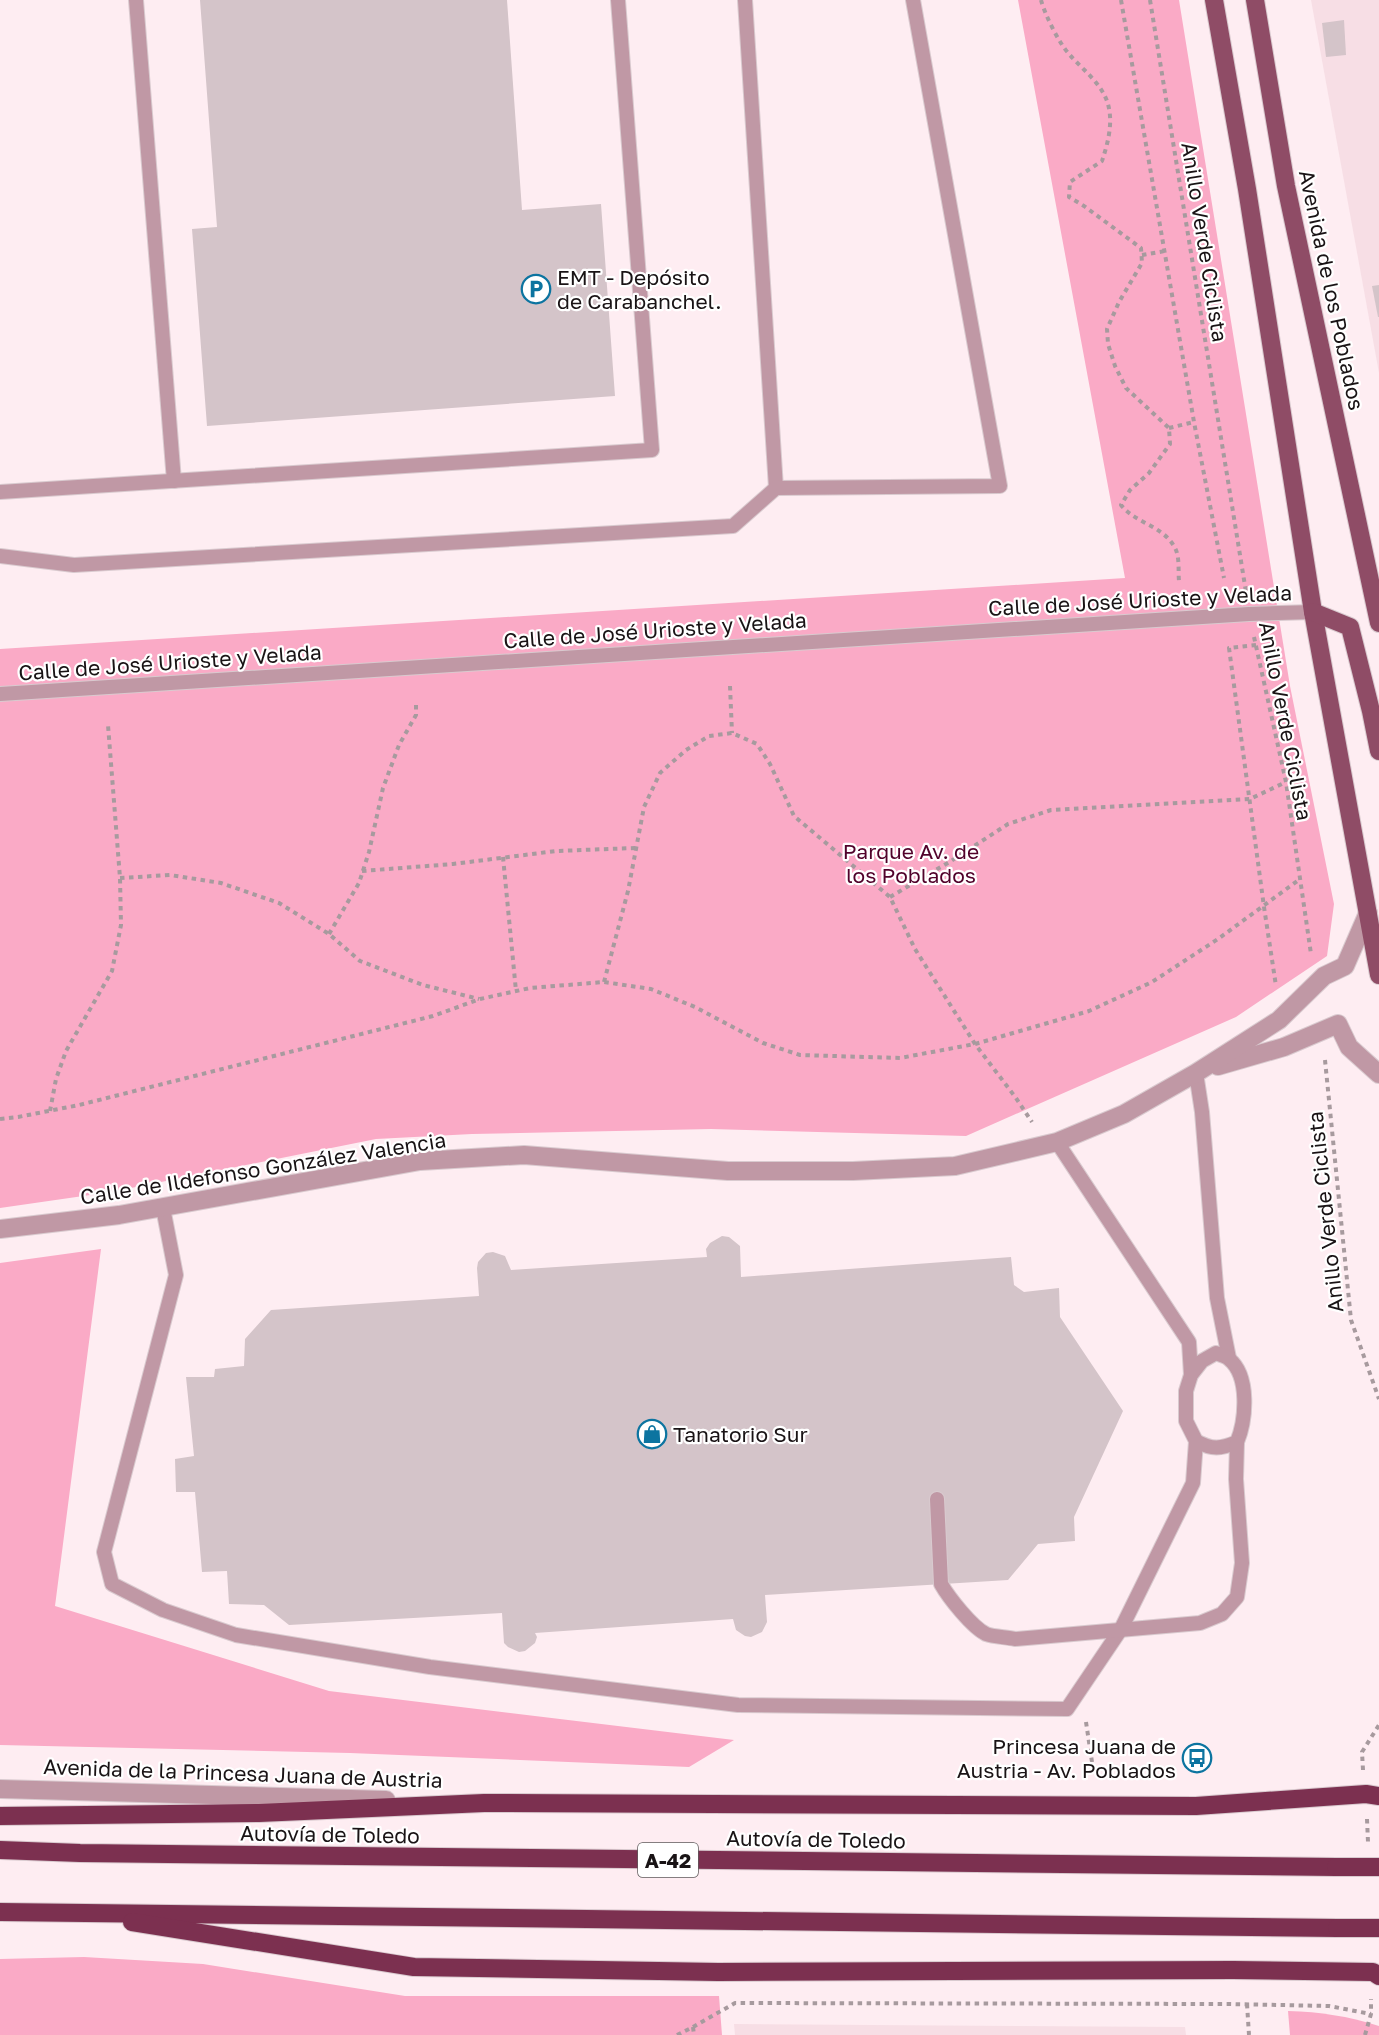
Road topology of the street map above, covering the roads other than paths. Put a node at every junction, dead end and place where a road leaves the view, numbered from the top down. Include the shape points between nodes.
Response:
1 (136, 0) edge
2 (618, 0) edge
3 (745, 0) edge
4 (913, 0) edge
5 (1214, 0) edge
6 (1255, 0) edge
7 (174, 481) junction
8 (776, 488) junction
9 (0, 492) edge
10 (0, 556) edge
11 (1377, 605) edge
12 (1313, 612) junction
13 (1379, 623) edge
14 (0, 694) edge
15 (1379, 752) edge
16 (1368, 914) junction
17 (1379, 975) edge
18 (1197, 1073) junction
19 (1379, 1074) edge
20 (1052, 1143) junction
21 (163, 1208) junction
22 (0, 1229) edge
23 (1229, 1358) junction
24 (1191, 1375) junction
25 (1196, 1441) junction
26 (1237, 1442) junction
27 (937, 1499) dead end
28 (1121, 1629) junction
29 (0, 1789) edge
30 (1379, 1796) edge
31 (484, 1803) junction
32 (0, 1816) edge
33 (0, 1850) edge
34 (1379, 1867) edge
35 (0, 1912) edge
36 (68, 1912) junction
37 (1379, 1928) edge
38 (1379, 1976) edge

1 - 7 lane
2 - 7 lane via 652,450
3 - 8 lane
4 - 8 lane via 1000,486
5 - 12 main road
6 - 11 main road, Avenida de los Poblados via 1286,186
7 - 9 lane
8 - 10 lane via 733,526 75,565
11 - 13 main road, Avenida de los Poblados
12 - 14 lane, Calle de José Urioste y Velada
12 - 15 main road via 1350,627
12 - 16 main road
16 - 17 main road
16 - 18 street, Calle de Ildefonso González Valencia via 1345,966 1324,976 1279,1020
18 - 19 street, Calle de Ildefonso González Valencia via 1284,1047 1338,1024 1349,1047
18 - 20 street, Calle de Ildefonso González Valencia via 1124,1114
18 - 23 lane via 1217,1298
20 - 21 street, Calle de Ildefonso González Valencia via 955,1166 853,1171 728,1171 524,1155 420,1161
20 - 24 lane via 1189,1342
21 - 22 street, Calle de Ildefonso González Valencia
21 - 28 lane via 176,1275 104,1552 112,1584 163,1610 236,1635 430,1667 738,1705 1067,1709
23 - 24 lane via 1216,1353 1202,1361
23 - 26 lane via 1240,1372 1244,1397 1244,1426
24 - 25 lane via 1186,1391 1186,1421
25 - 26 lane via 1209,1448 1224,1448
25 - 28 lane via 1193,1483
26 - 28 lane via 1242,1563 1237,1597 1222,1614 1200,1623
27 - 28 lane via 941,1584 964,1615 986,1634 1015,1639
29 - 31 street, Avenida de la Princesa Juana de Austria
30 - 31 highway via 1196,1806
31 - 32 highway via 259,1813
33 - 34 highway, Autovía de Toledo / A-42, bridge
35 - 36 highway
36 - 37 highway, bridge
36 - 38 highway via 414,1967 718,1972 1233,1970 1373,1972

